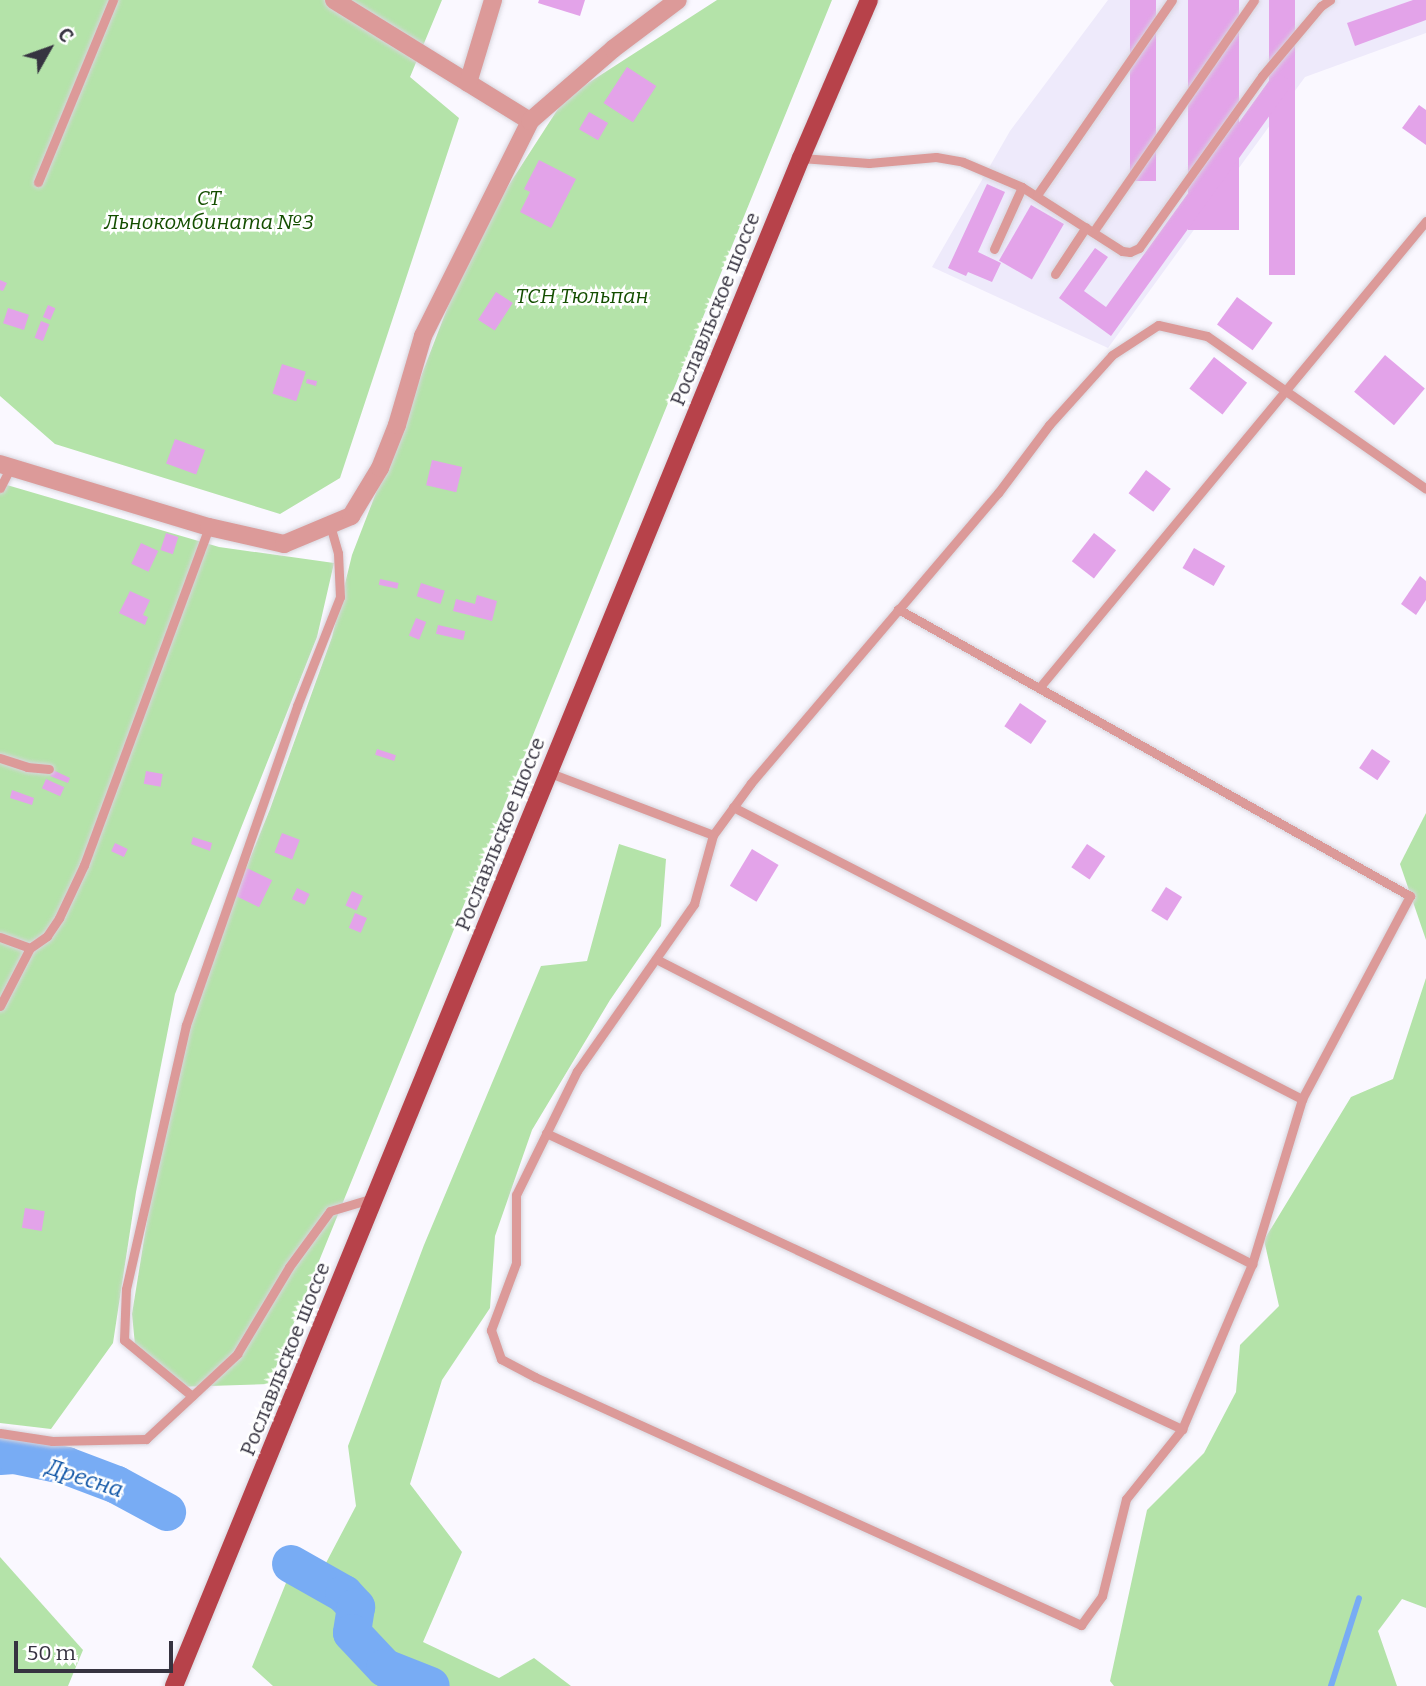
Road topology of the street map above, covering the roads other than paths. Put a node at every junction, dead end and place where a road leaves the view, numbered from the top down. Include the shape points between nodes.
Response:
1 (113, 0) edge
2 (334, 0) edge
3 (493, 0) edge
4 (678, 0) edge
5 (869, 0) edge
6 (1172, 0) edge
7 (1254, 0) edge
8 (1330, 0) edge
9 (468, 83) junction
10 (530, 121) junction
11 (801, 158) junction
12 (38, 182) dead end
13 (1023, 187) junction
14 (1037, 195) junction
15 (1426, 221) edge
16 (1090, 230) junction
17 (994, 249) dead end
18 (1055, 274) dead end
19 (1286, 390) junction
20 (5, 465) edge
21 (0, 488) edge
22 (1426, 489) edge
23 (330, 525) junction
24 (209, 527) junction
25 (898, 609) junction
26 (1039, 688) junction
27 (0, 758) edge
28 (49, 769) dead end
29 (550, 773) junction
30 (733, 807) junction
31 (713, 835) junction
32 (0, 937) edge
33 (30, 948) junction
34 (656, 959) junction
35 (0, 1006) edge
36 (1302, 1099) junction
37 (546, 1133) junction
38 (375, 1198) junction
39 (1252, 1264) junction
40 (192, 1396) junction
41 (1182, 1429) junction
42 (0, 1433) edge
43 (174, 1686) edge

1 - 12 lane
2 - 9 street
3 - 9 street
4 - 10 street
5 - 11 main road, Рославльское шоссе
6 - 14 lane
7 - 16 lane
8 - 16 lane via 1262,75 1139,248 1122,251
9 - 10 street
10 - 23 street via 423,336 380,468 351,516
11 - 13 lane via 869,163 936,157 963,162
11 - 29 main road, Рославльское шоссе
13 - 14 lane
13 - 17 lane
14 - 16 lane
15 - 19 lane
16 - 18 lane
19 - 22 lane
19 - 25 lane via 1207,336 1158,325 1112,355
19 - 26 lane
20 - 21 lane
20 - 24 street
23 - 24 street via 284,544
23 - 40 lane via 338,553 340,597 297,706 187,1025 126,1289 124,1340
24 - 33 lane via 84,865 59,918 47,936
25 - 26 lane
25 - 30 lane
26 - 36 lane via 1410,896
27 - 28 lane
29 - 31 lane
29 - 38 main road, Рославльское шоссе
30 - 31 lane
30 - 36 lane
31 - 34 lane via 694,904
32 - 33 lane
33 - 35 lane
34 - 37 lane via 577,1071
34 - 39 lane
36 - 39 lane
37 - 41 lane
37 - 41 lane via 516,1195 516,1263 491,1330 501,1359 535,1377 1081,1625 1102,1596 1126,1499
38 - 40 lane via 330,1211 289,1267 237,1354
38 - 43 main road, Рославльское шоссе
39 - 41 lane
40 - 42 lane via 146,1439 52,1441

